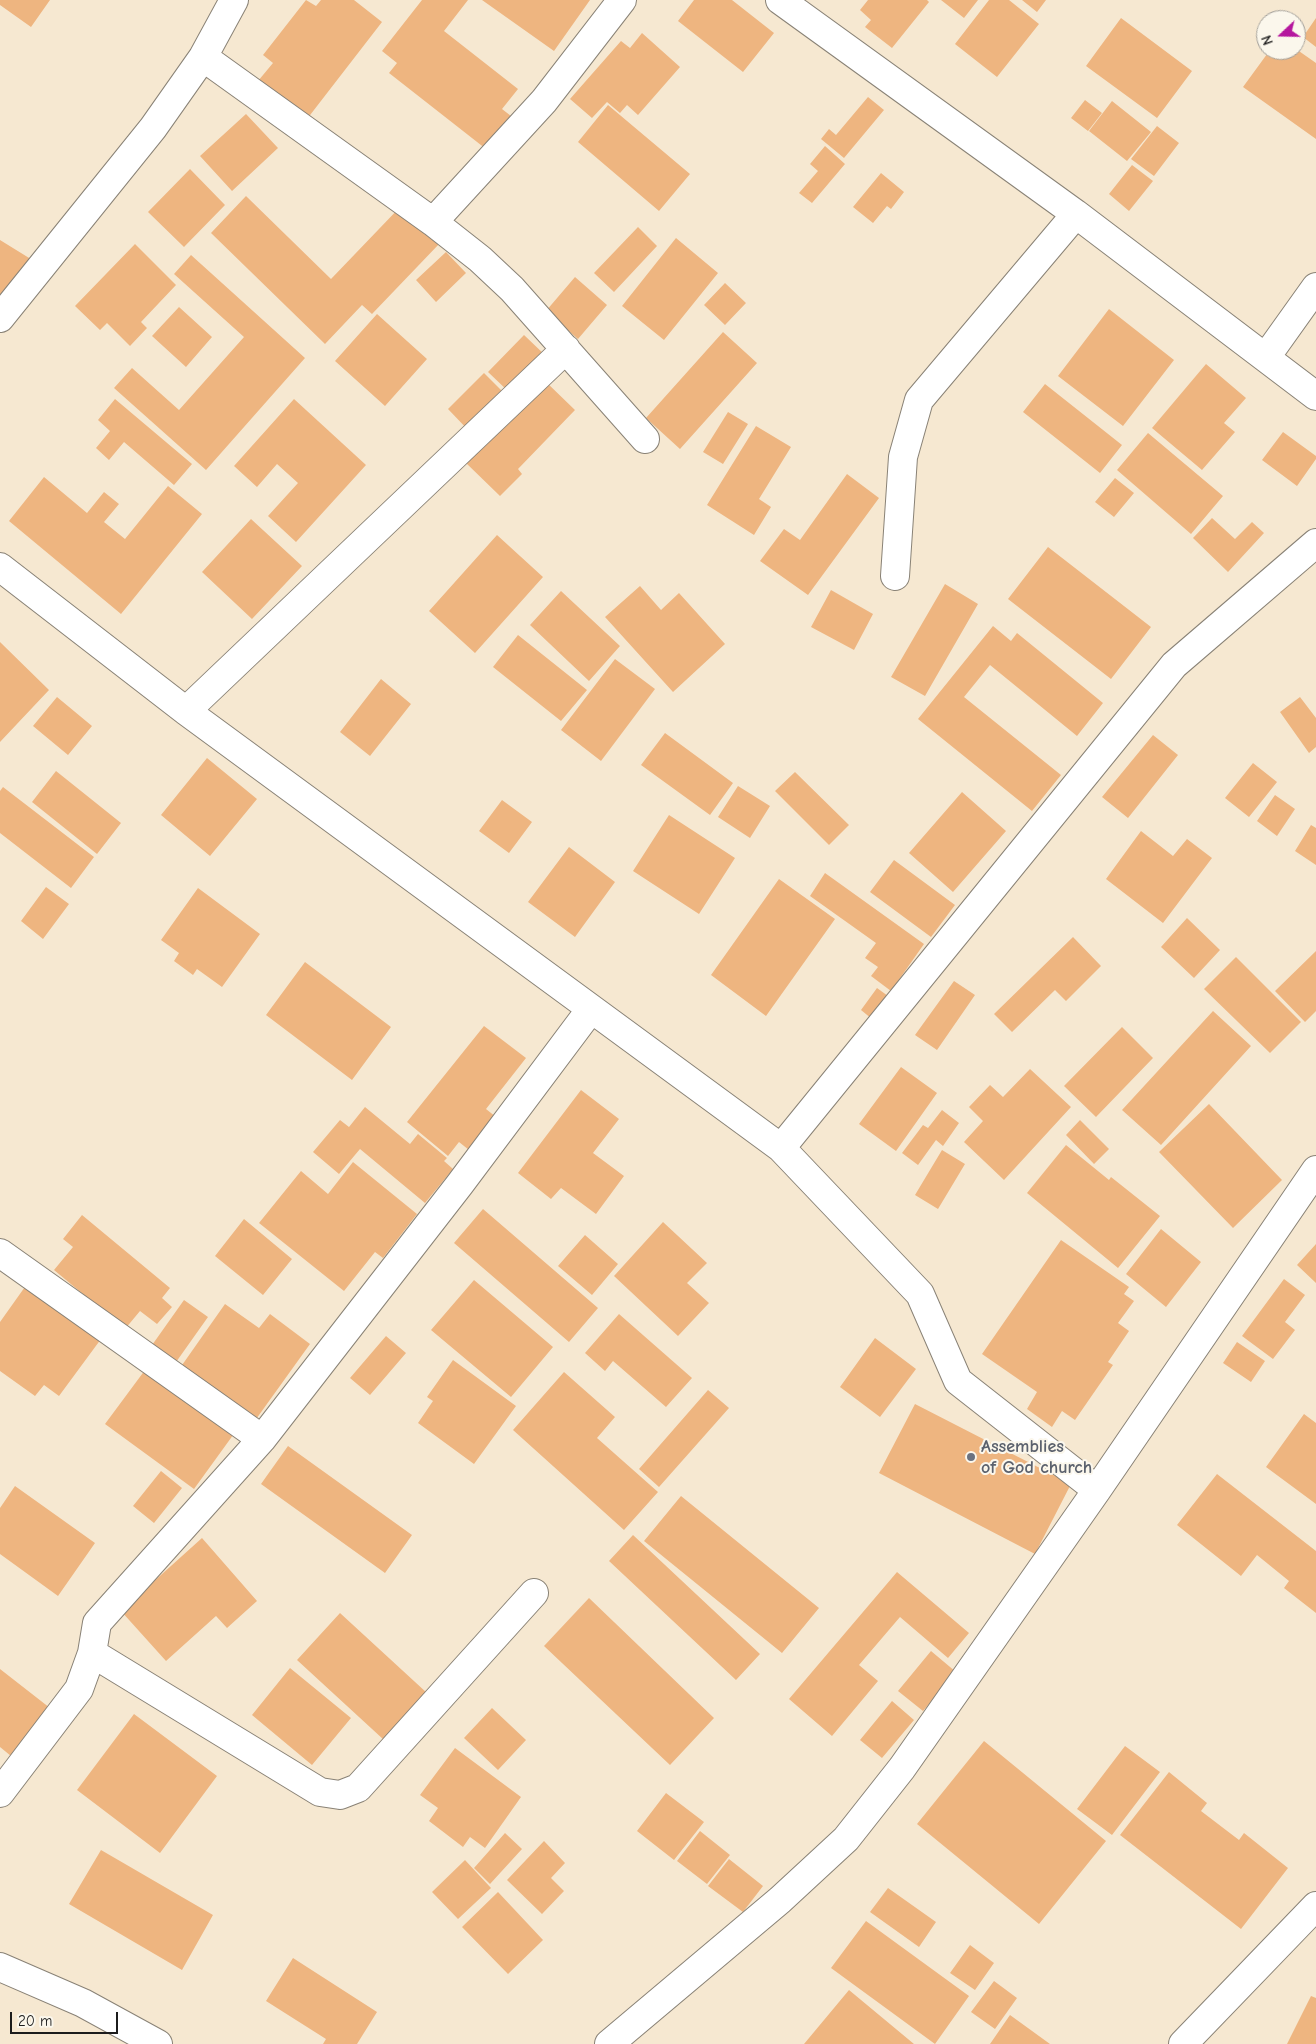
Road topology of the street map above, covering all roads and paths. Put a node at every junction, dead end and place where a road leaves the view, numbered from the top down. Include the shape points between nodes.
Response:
1 (234, 0) edge
2 (622, 0) edge
3 (780, 0) edge
4 (203, 57) junction
5 (1076, 214) junction
6 (434, 222) junction
7 (1316, 287) edge
8 (0, 318) edge
9 (566, 349) junction
10 (1266, 357) junction
11 (1316, 396) edge
12 (644, 439) dead end
13 (1316, 543) edge
14 (0, 566) edge
15 (894, 576) dead end
16 (186, 711) junction
17 (591, 1009) junction
18 (781, 1148) junction
19 (1316, 1170) edge
20 (0, 1253) edge
21 (262, 1440) junction
22 (1097, 1490) junction
23 (534, 1593) dead end
24 (92, 1653) junction
25 (0, 1793) edge
26 (1316, 1906) edge
27 (0, 1967) edge
28 (158, 2044) edge
29 (609, 2044) edge
30 (1183, 2044) edge

1 - 4 street
2 - 6 street via 544,101
3 - 5 street
4 - 6 street
4 - 8 street via 153,128
5 - 10 street
5 - 15 street via 919,400 903,456
6 - 9 street via 512,289
7 - 10 street
9 - 12 street
9 - 16 street
10 - 11 street
13 - 18 street via 1174,665
14 - 16 street
16 - 17 street
17 - 18 street
17 - 21 street
18 - 22 street via 920,1294 958,1381
19 - 22 street
20 - 21 street
21 - 24 street via 97,1623
22 - 29 street via 902,1768 846,1839 772,1907
23 - 24 street via 358,1788 340,1795 320,1792
24 - 25 street via 79,1689
26 - 30 street
27 - 28 street via 84,2003

